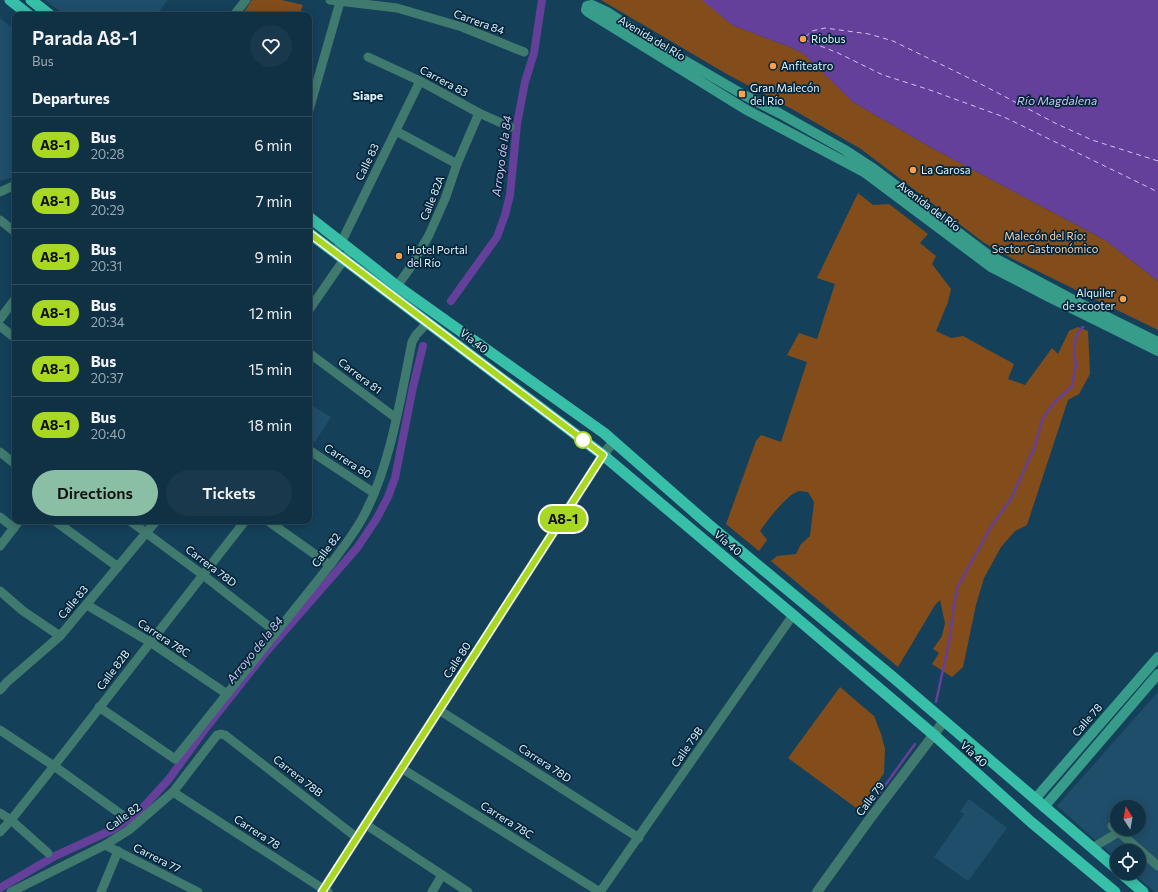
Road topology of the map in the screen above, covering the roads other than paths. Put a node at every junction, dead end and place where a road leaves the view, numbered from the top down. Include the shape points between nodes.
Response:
1 (10, 0) edge
2 (32, 0) edge
3 (246, 0) edge
4 (330, 0) edge
5 (340, 2) junction
6 (398, 4) edge
7 (25, 12) edge
8 (46, 12) edge
9 (236, 12) edge
10 (524, 52) dead end
11 (368, 57) dead end
12 (420, 81) junction
13 (312, 100) edge
14 (745, 109) junction
15 (479, 113) junction
16 (510, 127) dead end
17 (396, 131) junction
18 (854, 156) junction
19 (457, 164) junction
20 (12, 186) edge
21 (0, 192) edge
22 (312, 219) edge
23 (0, 220) edge
24 (12, 230) edge
25 (312, 235) edge
26 (341, 243) junction
27 (351, 251) junction
28 (339, 257) junction
29 (397, 286) junction
30 (12, 303) edge
31 (312, 305) edge
32 (0, 319) edge
33 (428, 322) junction
34 (0, 326) edge
35 (12, 336) edge
36 (1158, 342) edge
37 (1158, 350) edge
38 (312, 355) edge
39 (396, 418) junction
40 (614, 441) junction
41 (0, 452) edge
42 (312, 452) edge
43 (603, 455) junction
44 (12, 462) edge
45 (374, 493) junction
46 (0, 517) edge
47 (12, 522) edge
48 (16, 524) edge
49 (59, 524) edge
50 (134, 524) edge
51 (154, 524) edge
52 (243, 524) edge
53 (272, 524) edge
54 (713, 528) junction
55 (146, 533) junction
56 (704, 540) junction
57 (0, 546) edge
58 (330, 565) junction
59 (118, 567) junction
60 (203, 575) junction
61 (0, 591) edge
62 (87, 605) junction
63 (794, 615) junction
64 (276, 632) junction
65 (60, 636) junction
66 (150, 642) junction
67 (1158, 656) edge
68 (1158, 674) edge
69 (4, 679) edge
70 (0, 690) edge
71 (227, 694) junction
72 (100, 708) junction
73 (439, 710) junction
74 (944, 721) junction
75 (0, 730) edge
76 (225, 735) joint
77 (934, 735) junction
78 (54, 766) junction
79 (401, 768) junction
80 (173, 792) junction
81 (1035, 799) junction
82 (1044, 808) junction
83 (0, 813) edge
84 (122, 815) dead end
85 (11, 820) junction
86 (365, 824) junction
87 (0, 832) edge
88 (1112, 836) edge
89 (1124, 836) edge
90 (356, 837) junction
91 (638, 838) junction
92 (105, 845) junction
93 (1096, 845) junction
94 (118, 851) junction
95 (48, 853) dead end
96 (1079, 861) junction
97 (1110, 861) edge
98 (1158, 866) edge
99 (442, 875) junction
100 (1129, 880) edge
101 (325, 891) edge
102 (11, 892) edge
103 (101, 892) edge
104 (198, 892) edge
105 (432, 892) edge
106 (468, 892) edge
107 (600, 892) edge
108 (817, 892) edge
109 (1115, 892) edge
110 (1143, 892) edge

1 - 7 highway
2 - 8 highway
3 - 9 street
4 - 5 street, Carrera 84
5 - 6 street, Carrera 84
5 - 13 street
6 - 10 street, Carrera 84
11 - 12 street, Carrera 83
12 - 15 street, Carrera 83
12 - 17 street, Calle 83
14 - 18 main road via 769,114 840,154
14 - 18 main road, Avenida del Río via 588,12 587,6 592,5 607,12 656,44
14 - 37 main road, Avenida del Río via 864,172 991,267
15 - 16 street, Carrera 83
15 - 19 street, Calle 82A
17 - 19 street
17 - 26 street, Calle 83
18 - 36 main road, Avenida del Río via 987,254
19 - 29 street, Calle 82A via 445,200 429,235
20 - 21 street
22 - 26 highway, Vía 40
23 - 24 street
25 - 28 highway, Vía 40
26 - 27 highway, Vía 40
26 - 28 street, Calle 83
27 - 28 street, Calle 83
27 - 29 highway, Vía 40
28 - 31 street, Calle 83
28 - 33 highway, Vía 40
29 - 40 highway, Vía 40
30 - 32 street
33 - 39 street, Calle 82 via 412,342
33 - 43 highway, Vía 40
34 - 35 street
38 - 39 street, Carrera 81
39 - 45 street, Calle 82 via 384,467
40 - 43 street, Calle 80
40 - 54 highway, Vía 40
41 - 44 street
42 - 45 street, Carrera 80
43 - 56 highway, Vía 40
43 - 73 street, Calle 80
45 - 58 street, Calle 82 via 364,516
46 - 47 street
48 - 57 street
49 - 59 street
50 - 55 street, Carrera 78D
51 - 55 street, Calle 83
52 - 60 street, Calle 82B
53 - 58 street
54 - 56 highway
54 - 74 highway, Vía 40
55 - 59 street, Calle 83
55 - 60 street, Carrera 78D
56 - 63 highway, Vía 40
58 - 64 street, Calle 82
59 - 62 street, Calle 83
60 - 64 street, Carrera 78D
60 - 66 street, Calle 82B
61 - 65 street via 23,611
62 - 65 street, Calle 83
62 - 66 street, Carrera 78C
63 - 77 highway, Vía 40
63 - 91 street, Calle 79B
64 - 71 street, Calle 82
65 - 69 street, Calle 83
66 - 71 street, Carrera 78C
66 - 72 street, Calle 82B
67 - 81 main road, Calle 78
68 - 82 main road
69 - 70 street, Calle 83
71 - 72 street, Calle 82 via 175,759
72 - 78 street, Calle 82B
73 - 79 street, Calle 80
73 - 91 street, Carrera 78D
74 - 77 street, Calle 79
74 - 81 highway, Vía 40
75 - 78 street
76 - 80 street, Calle 82 via 217,735
76 - 90 street, Carrera 78B
77 - 96 highway, Vía 40 via 1031,822
77 - 108 street, Calle 79
78 - 84 street
78 - 85 street, Calle 82B
79 - 86 street, Calle 80
79 - 107 street, Carrera 78C
80 - 92 street, Calle 82 via 129,830
80 - 101 street, Carrera 78
81 - 82 highway, Vía 40
82 - 93 highway, Vía 40
83 - 85 street
85 - 87 street, Calle 82B
85 - 95 street
86 - 90 street, Calle 80
86 - 99 street
88 - 93 street
89 - 98 street
90 - 101 street, Calle 80
91 - 107 street, Calle 79B
92 - 94 street, Carrera 77
92 - 102 street, Calle 82
93 - 96 highway
93 - 97 highway, Vía 40
94 - 103 street
94 - 104 street, Carrera 77
96 - 109 highway, Vía 40
99 - 105 street
99 - 106 street
100 - 110 highway

